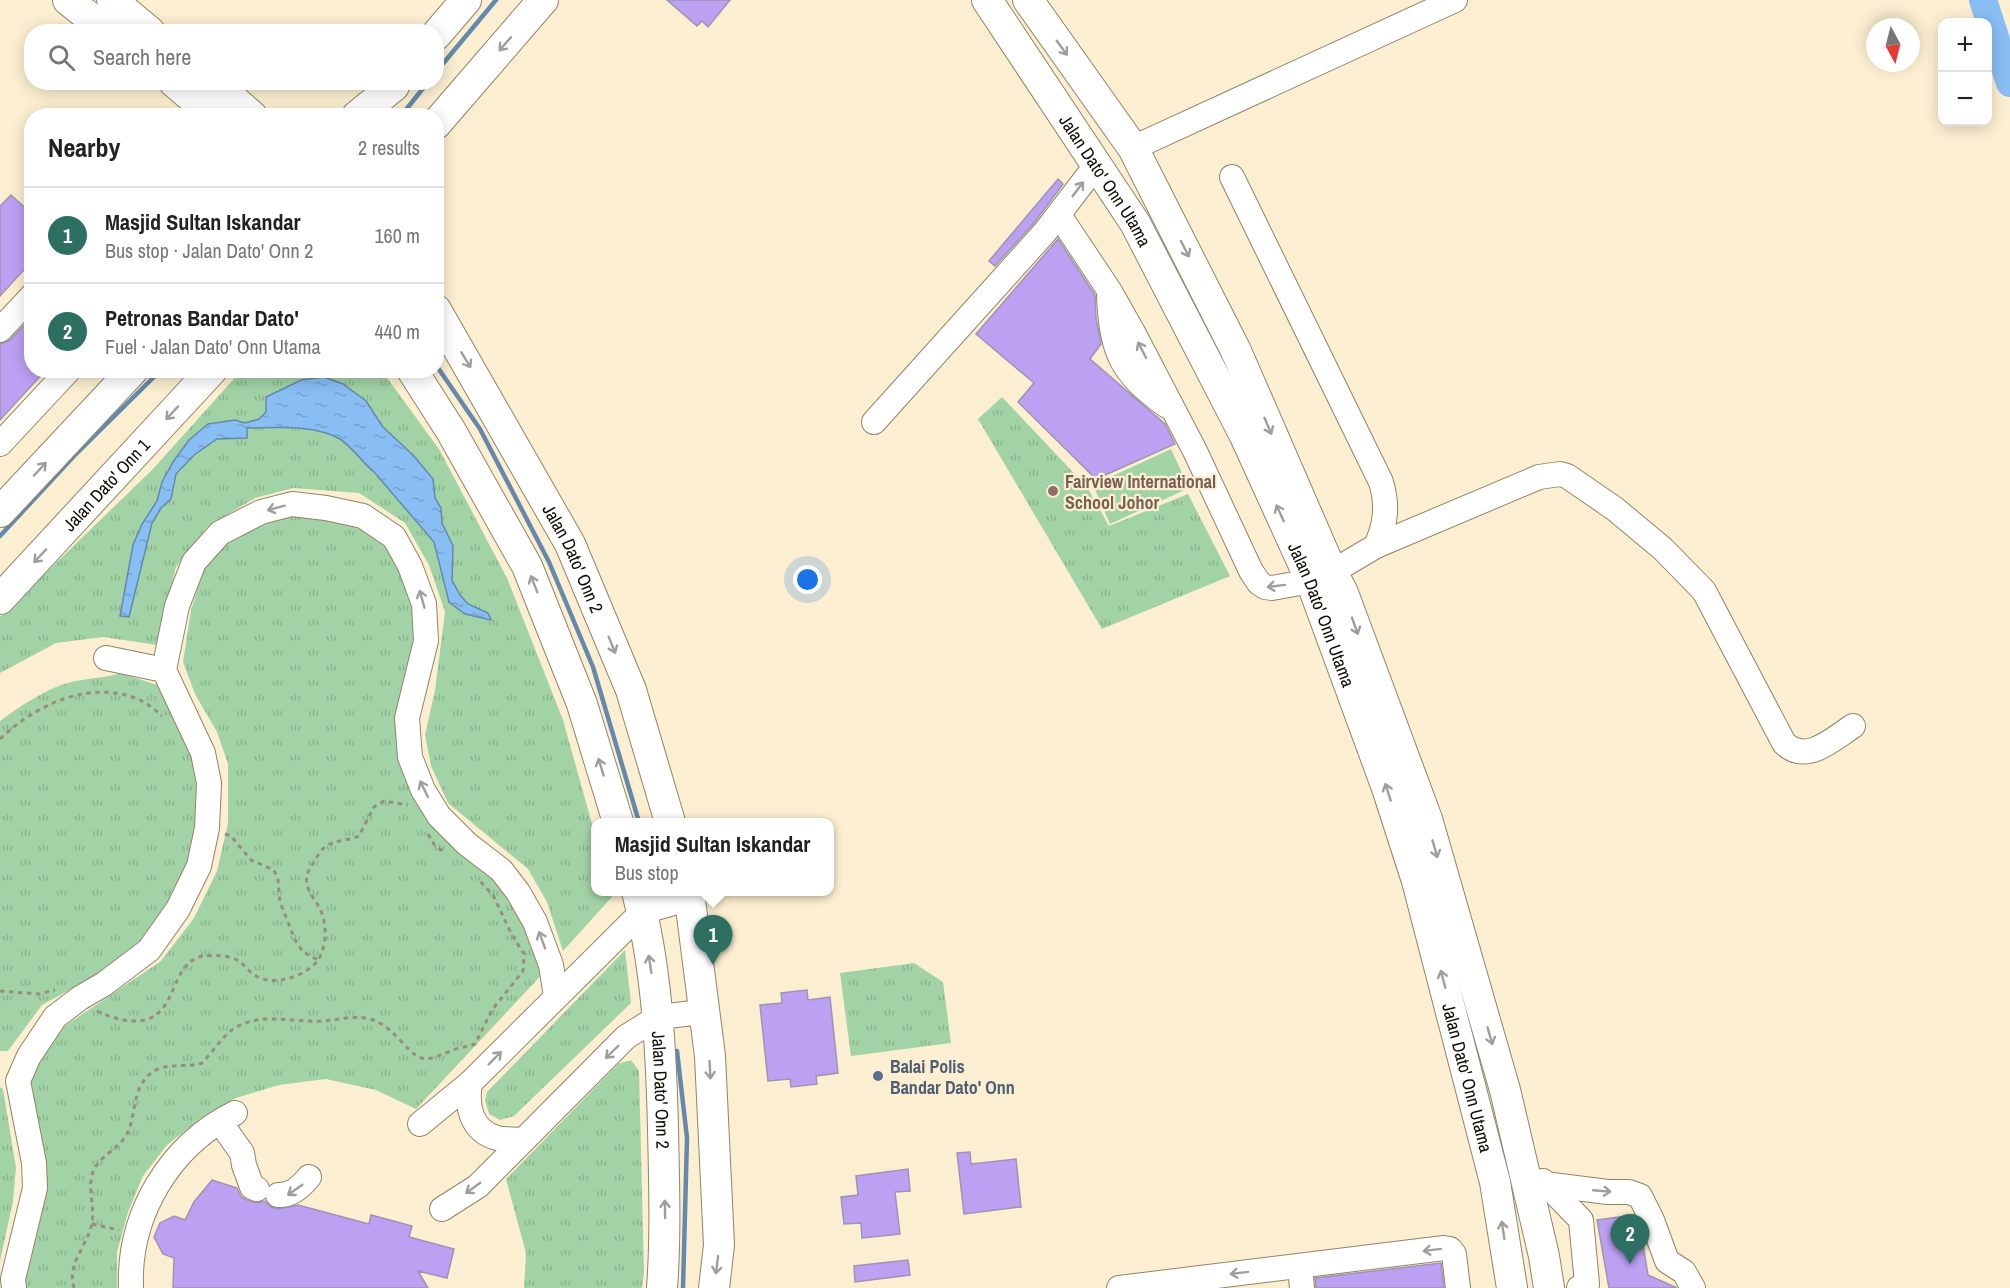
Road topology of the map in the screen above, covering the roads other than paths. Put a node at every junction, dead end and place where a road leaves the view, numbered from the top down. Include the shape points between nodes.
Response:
1 (68, 0) edge
2 (112, 0) edge
3 (466, 0) edge
4 (543, 0) edge
5 (987, 0) edge
6 (1028, 0) edge
7 (1455, 0) edge
8 (98, 24) edge
9 (140, 24) edge
10 (444, 26) edge
11 (188, 90) edge
12 (388, 90) edge
13 (390, 90) edge
14 (212, 103) edge
15 (227, 108) edge
16 (230, 108) edge
17 (366, 108) edge
18 (376, 108) edge
19 (444, 115) edge
20 (1132, 148) junction
21 (1097, 164) junction
22 (1232, 177) dead end
23 (1162, 208) junction
24 (1059, 215) junction
25 (1135, 224) junction
26 (24, 304) edge
27 (444, 324) edge
28 (0, 330) edge
29 (62, 378) edge
30 (126, 378) edge
31 (205, 378) edge
32 (417, 378) edge
33 (874, 422) dead end
34 (0, 444) edge
35 (0, 512) edge
36 (1376, 546) junction
37 (1322, 577) junction
38 (0, 599) edge
39 (106, 658) dead end
40 (164, 670) junction
41 (1853, 726) dead end
42 (617, 818) edge
43 (669, 818) edge
44 (683, 896) edge
45 (690, 896) edge
46 (639, 902) edge
47 (556, 996) junction
48 (703, 1012) junction
49 (658, 1017) junction
50 (9, 1078) edge
51 (470, 1083) junction
52 (1512, 1120) junction
53 (420, 1124) dead end
54 (522, 1140) junction
55 (309, 1177) dead end
56 (1544, 1184) junction
57 (442, 1209) dead end
58 (1301, 1277) edge
59 (1584, 1287) edge
60 (14, 1288) edge
61 (131, 1288) edge
62 (662, 1288) edge
63 (714, 1288) edge
64 (1119, 1288) edge
65 (1458, 1288) edge
66 (1512, 1288) edge
67 (1549, 1288) edge
68 (1693, 1288) edge

1 - 8 main road
2 - 9 main road
3 - 10 main road
4 -> 19 main road
5 - 21 main road, Jalan Dato' Onn Utama
6 -> 20 main road, Jalan Dato' Onn Utama
7 - 20 street
11 - 14 main road
12 - 17 main road
13 - 18 main road
14 - 15 main road
14 - 16 main road
20 - 23 main road, Jalan Dato' Onn Utama
24 -> 21 street
21 - 25 main road, Jalan Dato' Onn Utama
22 - 36 street via 1381,482 1385,519
23 - 25 main road
23 -> 37 main road, Jalan Dato' Onn Utama via 1236,351
24 - 33 street
37 -> 24 street via 1272,588 1258,582 1173,411 1132,378 1121,362 1112,336 1109,290
37 -> 25 main road, Jalan Dato' Onn Utama
26 - 28 street
27 -> 43 main road, Jalan Dato' Onn 2 via 570,544 631,690
29 - 34 street
35 -> 30 main road
31 -> 38 main road, Jalan Dato' Onn 1
42 -> 32 main road via 582,704 527,566
36 - 37 street
36 - 41 street via 1539,477 1567,476 1663,549 1704,591 1791,750 1812,752
37 -> 52 main road, Jalan Dato' Onn Utama via 1343,593 1426,819
66 -> 37 main road, Jalan Dato' Onn Utama via 1495,1182 1417,881
39 - 40 street
47 -> 40 street via 551,965 536,922 518,892 501,870 439,816 410,757 407,718 426,641 424,604 394,537 363,516 292,504 261,512 219,533 194,562 177,606
40 - 50 street via 203,753 209,783 207,828 199,866 178,909 149,950 55,1017
44 - 46 street
45 - 48 main road
46 - 47 street
49 -> 46 main road, Jalan Dato' Onn 2
51 -> 47 street
48 - 49 street
48 -> 63 main road via 710,1056 719,1245
49 -> 54 street via 626,1037
62 -> 49 main road, Jalan Dato' Onn 2 via 665,1209
50 - 60 street via 34,1163 35,1188
51 - 53 street
51 - 54 street via 467,1099 471,1116 483,1131 498,1138
52 - 56 street
52 - 67 main road, Jalan Dato' Onn Utama
54 -> 57 street via 478,1186
55 -> 61 street via 286,1196 252,1187 227,1118 191,1143 152,1194 136,1234
56 - 59 street via 1581,1220
56 -> 68 street via 1640,1196 1667,1261 1684,1272
58 -> 64 street
65 -> 58 street via 1454,1254 1444,1248

